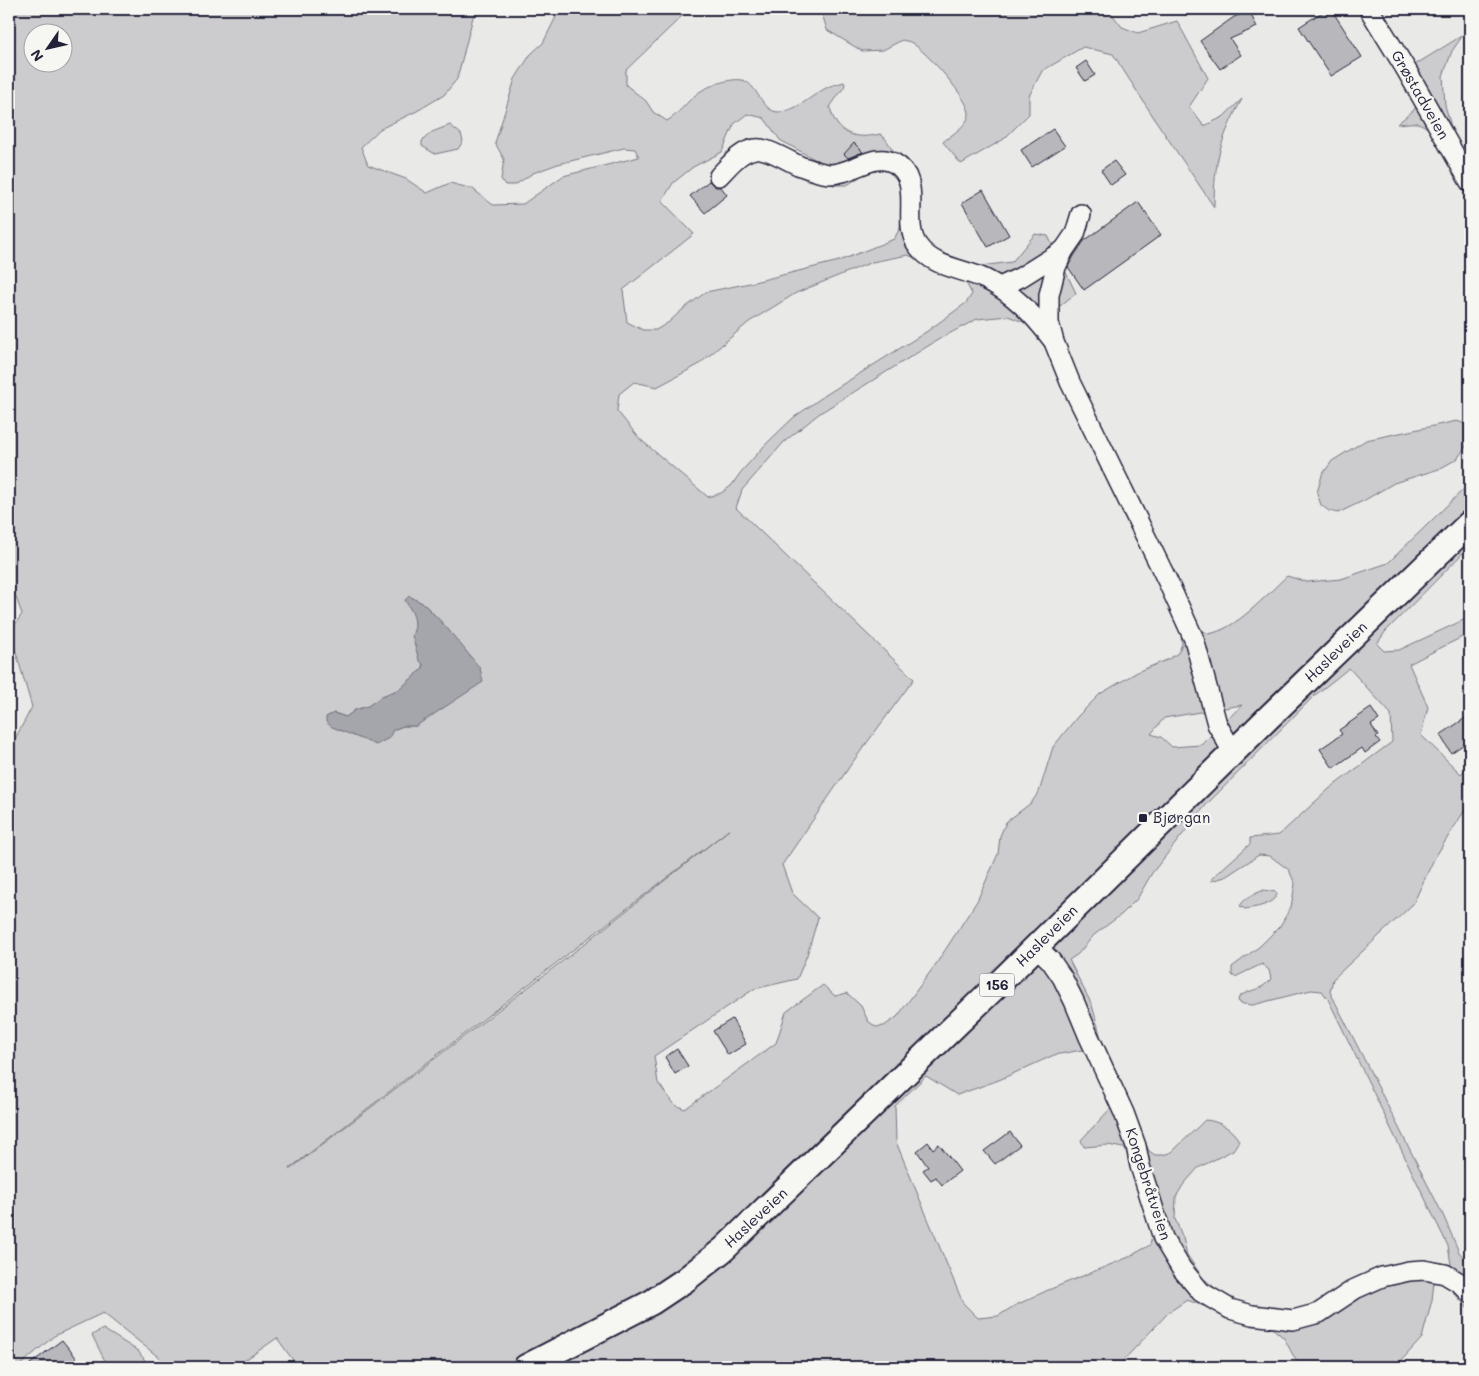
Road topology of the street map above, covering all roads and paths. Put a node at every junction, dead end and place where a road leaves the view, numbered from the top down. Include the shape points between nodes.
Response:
1 (1369, 9) edge
2 (719, 176) dead end
3 (1470, 182) edge
4 (1081, 214) dead end
5 (1064, 250) junction
6 (1000, 287) junction
7 (1054, 342) junction
8 (1470, 523) edge
9 (1234, 751) junction
10 (1036, 946) junction
11 (1470, 1293) edge
12 (526, 1367) edge

1 - 3 street, Grøstadveien
2 - 6 street via 738,156 756,148 828,174 845,172 877,160 893,162 908,178 912,234 916,245 941,265 977,275
4 - 5 street via 1075,234
5 - 6 street
5 - 7 street via 1049,295 1049,323
6 - 7 street via 1022,304
7 - 9 street via 1070,382 1194,639 1217,724
8 - 9 main road, Hasleveien / 156
9 - 10 main road, Hasleveien / 156
10 - 11 street, Kongebråtveien via 1051,961 1074,1000 1124,1113 1163,1238 1181,1268 1201,1292 1230,1309 1293,1320 1319,1313 1355,1289 1382,1277 1409,1271 1445,1274
10 - 12 main road, Hasleveien / 156 via 762,1213 703,1266 652,1302

